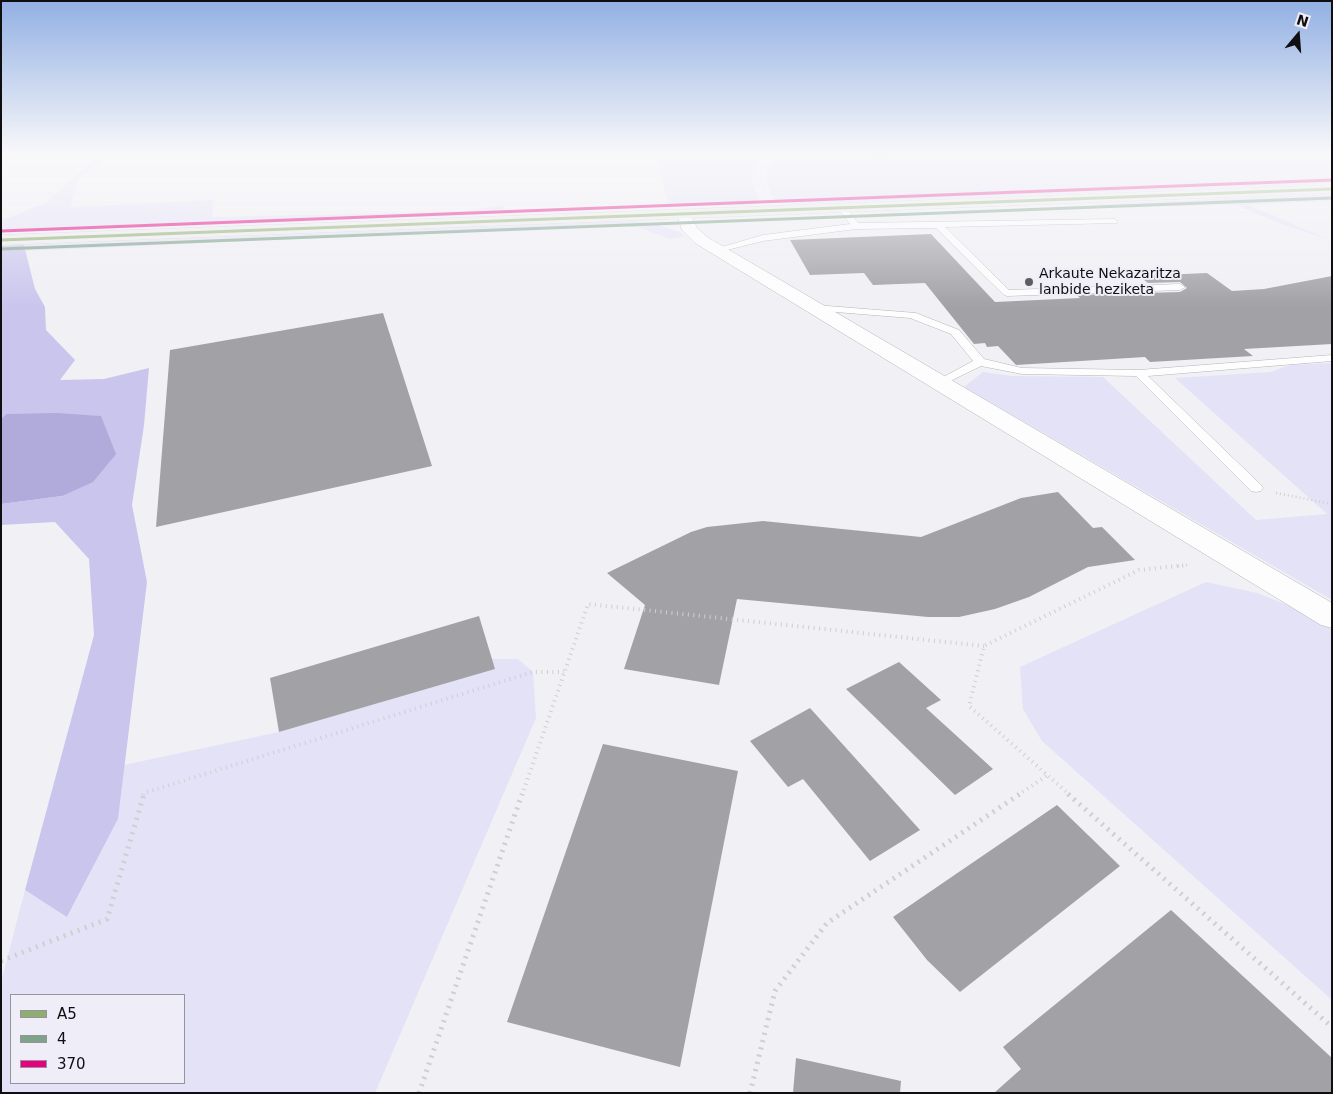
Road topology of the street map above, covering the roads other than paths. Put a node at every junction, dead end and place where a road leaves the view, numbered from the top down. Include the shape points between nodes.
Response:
1 (922, 205) edge
2 (842, 208) junction
3 (684, 214) junction
4 (1114, 221) dead end
5 (938, 225) junction
6 (856, 226) junction
7 (1, 240) edge
8 (719, 249) junction
9 (1180, 287) dead end
10 (815, 308) junction
11 (1332, 358) edge
12 (980, 362) junction
13 (1139, 373) junction
14 (940, 382) junction
15 (1256, 488) road end
16 (1332, 617) edge

1 - 2 main road
2 - 3 main road
2 - 6 lane
3 - 7 main road
3 - 8 street via 690,230
4 - 5 lane
5 - 6 lane
5 - 9 lane via 1007,293
6 - 8 lane via 762,238
8 - 10 street
10 - 12 lane via 912,315 955,332
10 - 14 street
11 - 13 lane
12 - 13 lane via 1022,371
12 - 14 lane
13 - 15 lane
14 - 16 street

